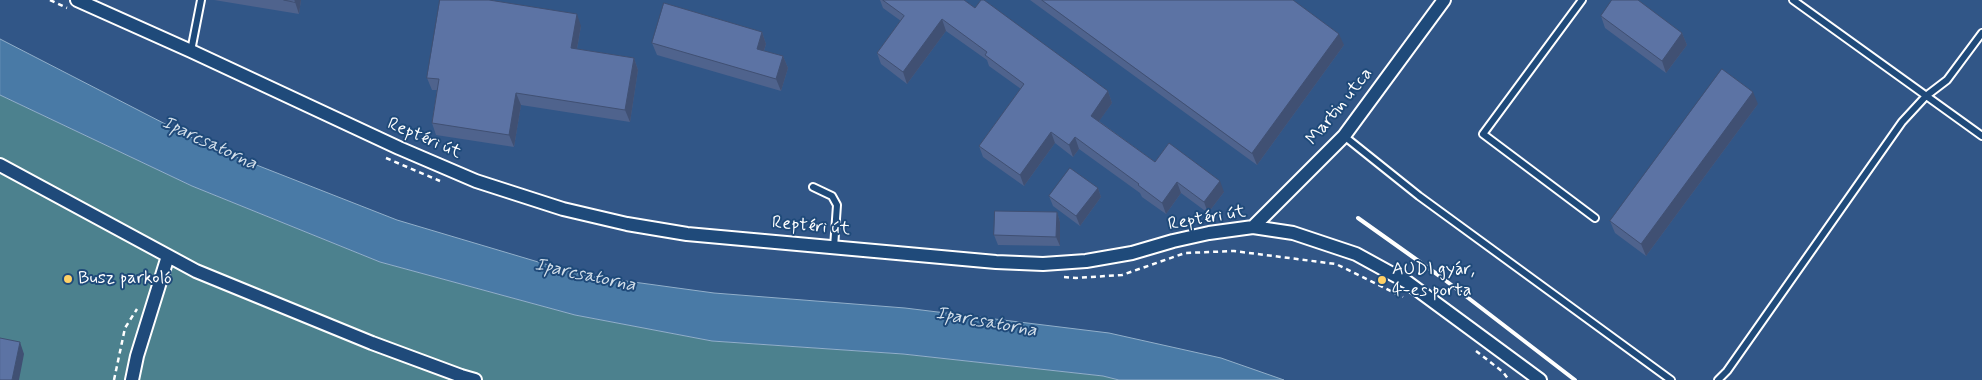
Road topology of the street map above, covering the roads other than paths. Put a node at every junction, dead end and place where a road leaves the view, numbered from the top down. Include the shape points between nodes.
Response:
1 (201, 0) edge
2 (1444, 0) edge
3 (1582, 0) edge
4 (1793, 0) edge
5 (76, 6) edge
6 (1982, 33) edge
7 (191, 51) junction
8 (1926, 96) junction
9 (1344, 136) junction
10 (1982, 136) edge
11 (0, 165) edge
12 (813, 187) dead end
13 (1595, 218) dead end
14 (1253, 227) junction
15 (834, 247) junction
16 (168, 256) junction
17 (132, 380) edge
18 (475, 380) edge
19 (1540, 380) edge
20 (1671, 380) edge
21 (1718, 380) edge

1 - 7 lane
2 - 9 street, Martin utca
3 - 13 lane via 1483,134
4 - 8 lane
5 - 7 street, Reptéri út
6 - 8 lane via 1947,80
7 - 15 street, Reptéri út via 476,181 563,209 687,234
8 - 10 lane
8 - 21 lane via 1902,122
9 - 14 street, Martin utca
9 - 20 lane via 1419,196
11 - 16 street
12 - 15 lane via 832,196 837,205
14 - 15 street, Reptéri út via 1209,232 1132,254 1086,262 1043,264
14 - 19 street, Reptéri út via 1293,233 1356,254 1407,282
16 - 17 street
16 - 18 street via 196,271 372,343

